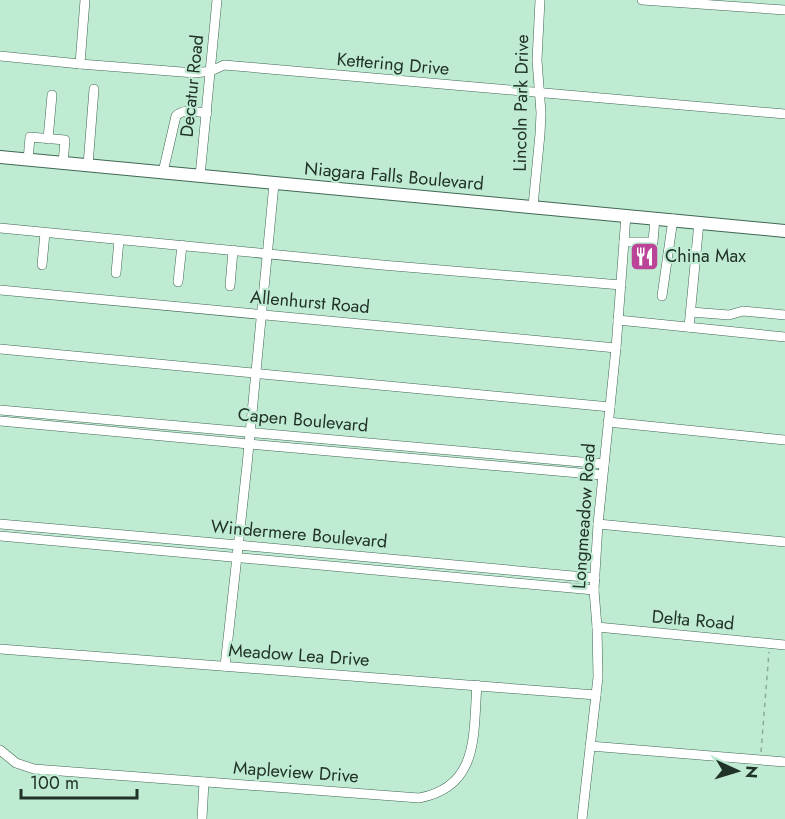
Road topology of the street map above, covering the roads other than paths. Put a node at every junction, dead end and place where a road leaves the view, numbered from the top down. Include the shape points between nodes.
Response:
1 (85, 0) edge
2 (217, 0) edge
3 (540, 0) edge
4 (642, 0) edge
5 (785, 10) edge
6 (0, 56) edge
7 (80, 64) junction
8 (211, 71) junction
9 (94, 89) dead end
10 (539, 93) junction
11 (52, 95) dead end
12 (207, 113) junction
13 (785, 114) edge
14 (48, 138) junction
15 (0, 157) edge
16 (28, 160) junction
17 (63, 163) junction
18 (88, 165) junction
19 (163, 172) junction
20 (200, 176) junction
21 (274, 184) junction
22 (533, 206) junction
23 (626, 215) junction
24 (655, 218) junction
25 (673, 219) junction
26 (699, 222) junction
27 (0, 228) edge
28 (785, 231) edge
29 (45, 233) junction
30 (119, 240) junction
31 (624, 242) junction
32 (182, 245) junction
33 (233, 250) junction
34 (267, 253) junction
35 (42, 265) dead end
36 (116, 273) dead end
37 (178, 282) dead end
38 (621, 285) junction
39 (230, 286) dead end
40 (0, 290) edge
41 (662, 296) dead end
42 (691, 312) junction
43 (261, 314) junction
44 (785, 315) edge
45 (618, 320) junction
46 (689, 327) junction
47 (785, 336) edge
48 (616, 348) junction
49 (0, 349) edge
50 (256, 374) junction
51 (610, 407) junction
52 (0, 410) edge
53 (75, 416) junction
54 (0, 421) edge
55 (608, 422) junction
56 (74, 428) junction
57 (250, 432) junction
58 (785, 440) edge
59 (249, 444) junction
60 (425, 448) junction
61 (424, 460) junction
62 (604, 464) junction
63 (602, 475) junction
64 (0, 524) edge
65 (598, 524) junction
66 (111, 534) junction
67 (0, 536) edge
68 (785, 542) edge
69 (238, 544) junction
70 (110, 546) junction
71 (360, 556) junction
72 (237, 557) junction
73 (468, 566) junction
74 (360, 568) junction
75 (595, 578) junction
76 (467, 579) junction
77 (594, 590) junction
78 (597, 627) junction
79 (785, 645) edge
80 (0, 649) edge
81 (225, 666) junction
82 (477, 685) junction
83 (596, 695) junction
84 (590, 746) junction
85 (0, 750) edge
86 (785, 762) edge
87 (204, 782) junction
88 (202, 819) edge
89 (582, 819) edge

1 - 7 street
2 - 8 street, Decatur Road
3 - 10 street, Lincoln Park Drive
4 - 5 street
6 - 7 street, Kettering Drive
7 - 8 street, Kettering Drive
8 - 10 street, Kettering Drive via 224,65
8 - 12 street, Decatur Road
9 - 18 street
10 - 13 street, Kettering Drive
10 - 22 street, Lincoln Park Drive via 540,134
11 - 14 street
12 - 19 street via 185,111 176,116
12 - 20 street, Decatur Road
14 - 16 street via 30,137
14 - 17 street via 65,140
15 - 16 main road, Niagara Falls Boulevard
16 - 17 main road, Niagara Falls Boulevard
17 - 18 main road, Niagara Falls Boulevard
18 - 19 main road, Niagara Falls Boulevard
19 - 20 main road, Niagara Falls Boulevard
20 - 21 main road, Niagara Falls Boulevard
21 - 22 main road, Niagara Falls Boulevard
21 - 34 street
22 - 23 main road, Niagara Falls Boulevard
23 - 24 main road, Niagara Falls Boulevard
23 - 31 street, Longmeadow Road
24 - 25 main road, Niagara Falls Boulevard
24 - 31 street via 653,242
25 - 26 main road, Niagara Falls Boulevard
25 - 41 street
26 - 28 main road, Niagara Falls Boulevard
26 - 42 street
27 - 29 street
29 - 30 street
29 - 35 street
30 - 32 street
30 - 36 street
31 - 38 street, Longmeadow Road
32 - 33 street
32 - 37 street
33 - 34 street
33 - 39 street
34 - 38 street
34 - 43 street
38 - 45 street, Longmeadow Road
40 - 43 street, Allenhurst Road
42 - 44 street
42 - 46 street
43 - 48 street, Allenhurst Road
43 - 50 street
45 - 46 street
45 - 48 street, Longmeadow Road
46 - 47 street
48 - 51 street, Longmeadow Road
49 - 50 street
50 - 51 street
50 - 57 street
51 - 55 street, Longmeadow Road
52 - 53 street, Capen Boulevard
53 - 56 street
53 - 57 street, Capen Boulevard
54 - 56 street, Capen Boulevard
55 - 58 street
55 - 62 street, Longmeadow Road
56 - 59 street, Capen Boulevard
57 - 59 street
57 - 60 street, Capen Boulevard
59 - 61 street, Capen Boulevard
59 - 69 street
60 - 61 street
60 - 62 street, Capen Boulevard
61 - 63 street, Capen Boulevard
62 - 63 street, Longmeadow Road
63 - 65 street, Longmeadow Road
64 - 66 street, Windermere Boulevard
65 - 68 street
65 - 75 street, Longmeadow Road
66 - 69 street, Windermere Boulevard
66 - 70 street
67 - 70 street, Windermere Boulevard
69 - 71 street, Windermere Boulevard
69 - 72 street
70 - 72 street, Windermere Boulevard
71 - 73 street, Windermere Boulevard
71 - 74 street
72 - 74 street, Windermere Boulevard
72 - 81 street
73 - 75 street, Windermere Boulevard
73 - 76 street
74 - 76 street, Windermere Boulevard
75 - 77 street, Longmeadow Road
76 - 77 street, Windermere Boulevard
77 - 78 street, Longmeadow Road
78 - 79 street, Delta Road
78 - 83 street, Longmeadow Road
80 - 81 street, Meadow Lea Drive
81 - 82 street, Meadow Lea Drive
82 - 83 street, Meadow Lea Drive
82 - 87 street, Mapleview Drive via 468,762 455,781 427,796
83 - 84 street, Longmeadow Road
84 - 86 street
84 - 89 street, Longmeadow Road
85 - 87 street, Mapleview Drive via 16,763 34,769
87 - 88 street

